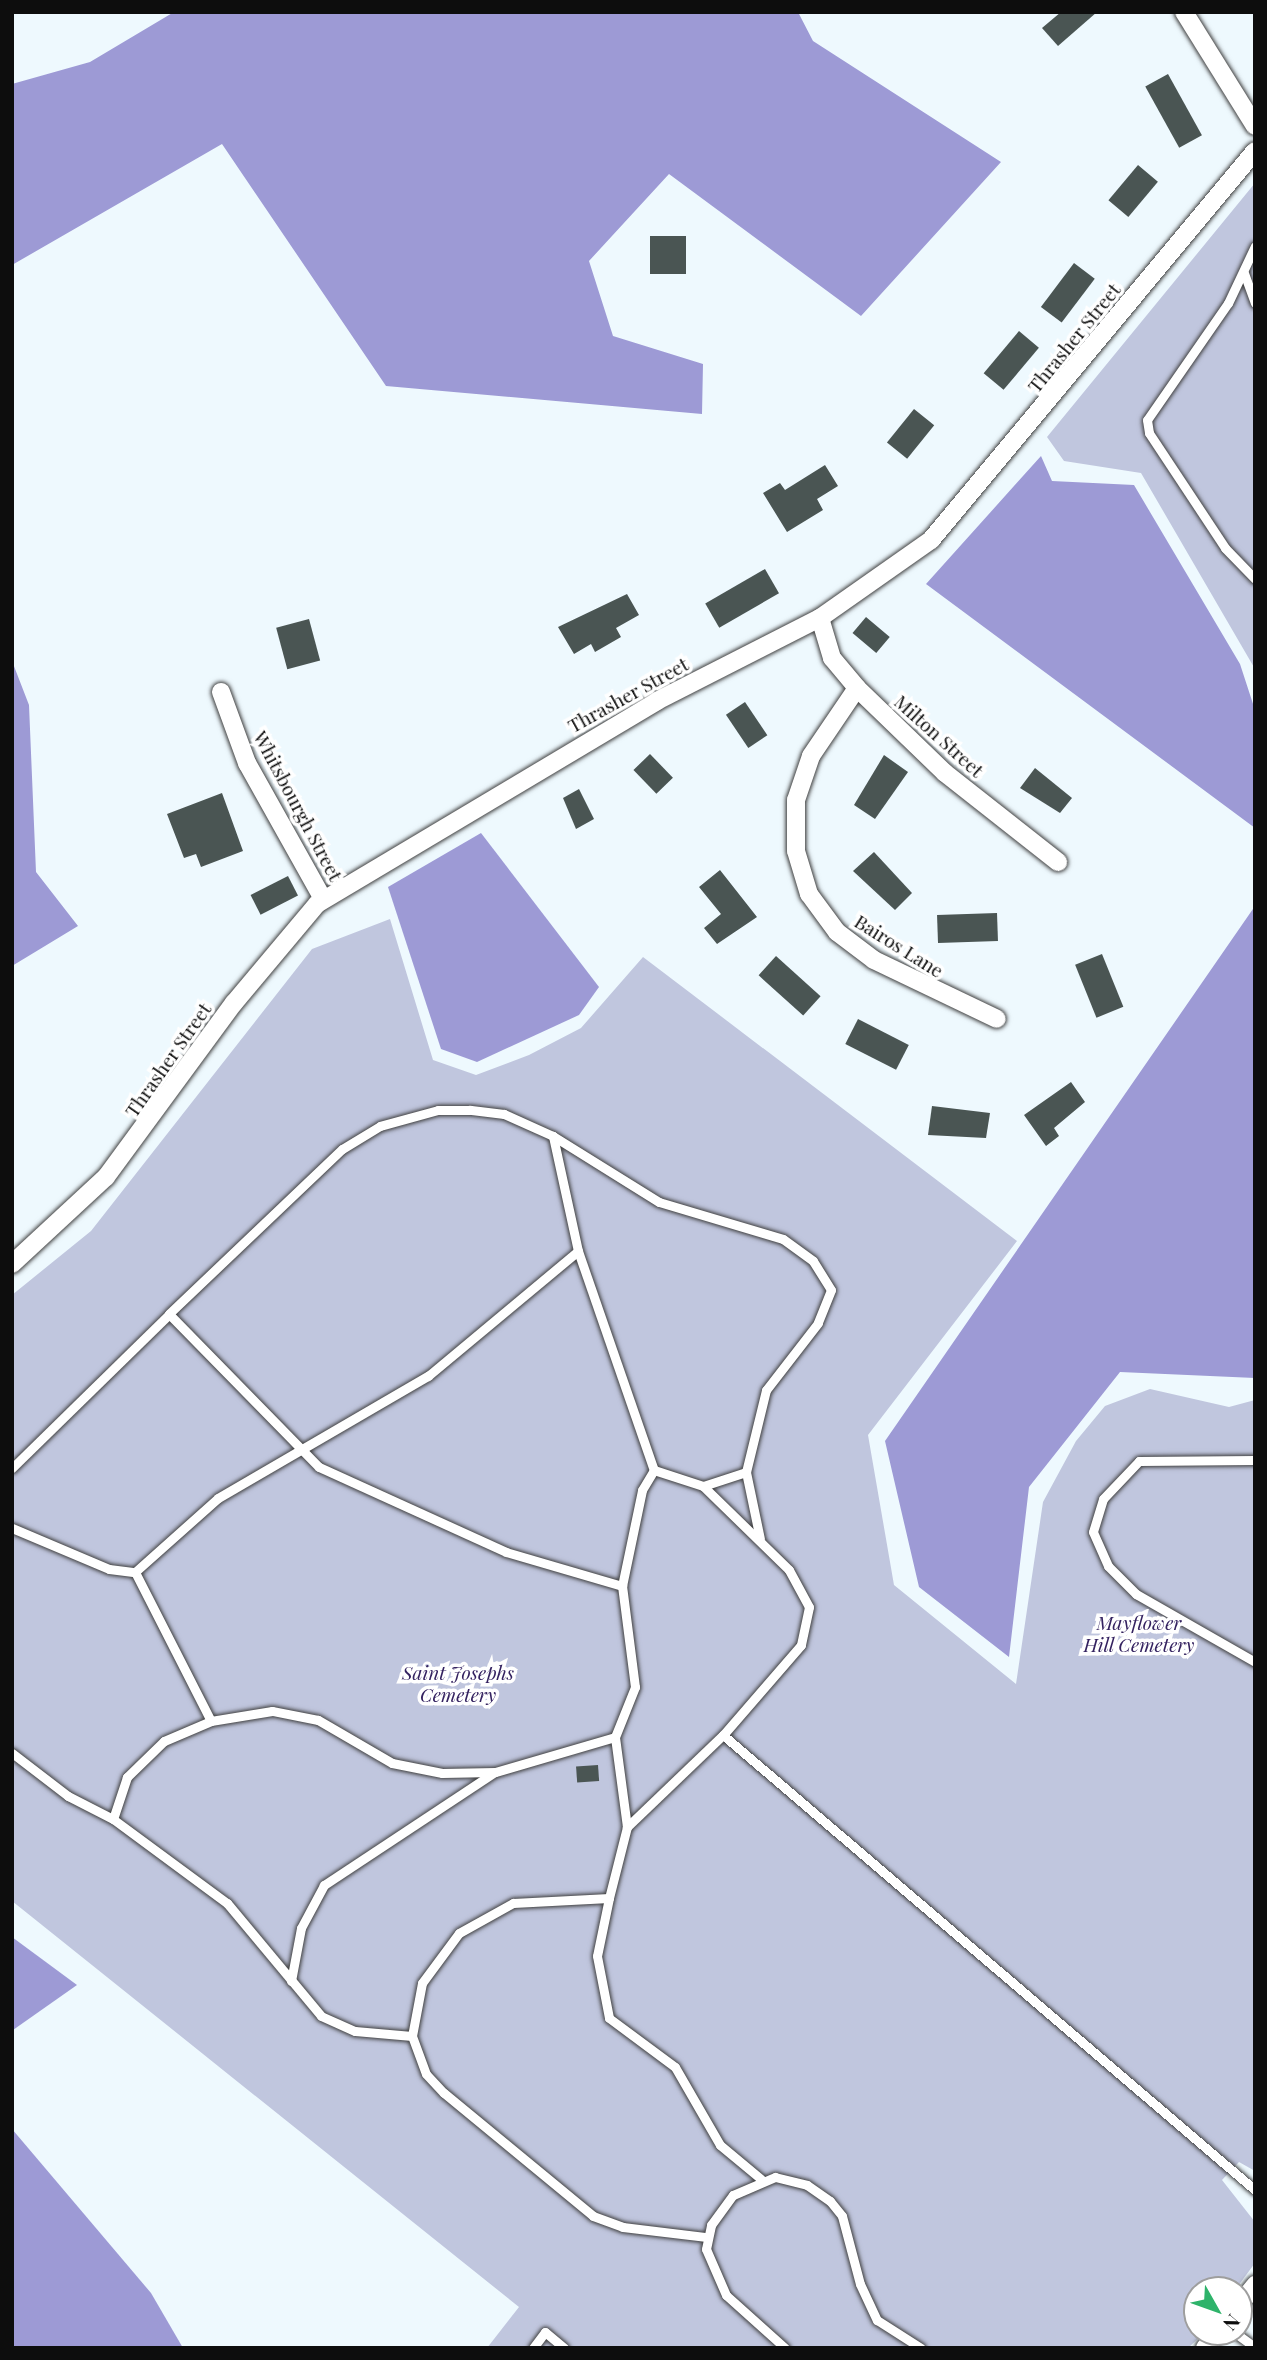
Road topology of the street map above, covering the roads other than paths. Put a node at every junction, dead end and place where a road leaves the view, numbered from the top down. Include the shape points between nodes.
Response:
1 (1184, 12) edge
2 (1255, 126) edge
3 (1255, 151) edge
4 (1255, 246) edge
5 (1244, 273) junction
6 (1255, 303) edge
7 (1255, 579) edge
8 (820, 618) junction
9 (857, 688) junction
10 (221, 692) dead end
11 (1058, 862) dead end
12 (323, 899) junction
13 (997, 1019) dead end
14 (554, 1136) junction
15 (578, 1251) junction
16 (12, 1264) edge
17 (169, 1314) junction
18 (302, 1455) junction
19 (1255, 1460) edge
20 (12, 1468) edge
21 (654, 1470) junction
22 (746, 1472) junction
23 (703, 1486) junction
24 (12, 1528) edge
25 (760, 1541) junction
26 (135, 1572) junction
27 (622, 1586) junction
28 (1255, 1662) edge
29 (211, 1721) junction
30 (723, 1735) junction
31 (615, 1737) junction
32 (12, 1753) edge
33 (495, 1772) junction
34 (113, 1819) junction
35 (627, 1827) junction
36 (609, 1898) junction
37 (291, 1981) junction
38 (412, 2036) junction
39 (761, 2179) junction
40 (1255, 2190) edge
41 (706, 2237) junction
42 (533, 2348) edge
43 (564, 2348) edge
44 (785, 2348) edge
45 (921, 2348) edge

1 - 2 street
3 - 8 street, Thrasher Street via 952,519 914,554
4 - 5 lane
5 - 6 lane
5 - 7 lane via 1147,420 1149,433 1225,548
8 - 9 street, Milton Street via 832,658
8 - 12 street, Thrasher Street via 657,701
9 - 11 street, Milton Street via 945,773
9 - 13 street, Bairos Lane via 811,756 796,800 796,851 809,894 837,932 873,960
10 - 12 street, Whitsbourgh Street via 247,763
12 - 16 street, Thrasher Street via 234,1003 106,1177
14 - 15 lane
14 - 17 lane via 504,1114 470,1110 439,1110 380,1126 342,1149
14 - 22 lane via 650,1198 783,1240 826,1275 829,1305 766,1390
15 - 18 lane via 428,1376
15 - 21 lane
17 - 18 lane
17 - 20 lane
18 - 26 lane via 202,1509
18 - 27 lane via 364,1492 506,1552
19 - 28 lane via 1139,1461 1103,1499 1093,1532 1108,1566 1136,1594
21 - 23 lane
21 - 27 lane via 642,1490
22 - 23 lane
22 - 25 lane
23 - 25 lane
24 - 26 lane via 109,1569
25 - 30 lane via 804,1590 807,1628 789,1662
26 - 29 lane
27 - 31 lane via 635,1687
29 - 33 lane via 246,1712 300,1714 417,1771
29 - 34 lane via 186,1728 142,1758 127,1777
30 - 35 lane
30 - 40 lane
31 - 33 lane
31 - 35 lane
32 - 34 lane via 68,1796
33 - 37 lane via 324,1885 301,1928
34 - 37 lane via 227,1903
35 - 36 lane
36 - 38 lane via 513,1903 472,1922 433,1962
36 - 39 lane via 597,1956 609,2018 675,2067 720,2145
37 - 38 lane via 334,2025
38 - 41 lane via 426,2074 444,2093 593,2216 623,2227
39 - 41 lane via 733,2195
39 - 45 lane via 807,2185 830,2202 846,2227 860,2284 877,2320
41 - 44 lane via 726,2295
42 - 43 lane via 545,2332

